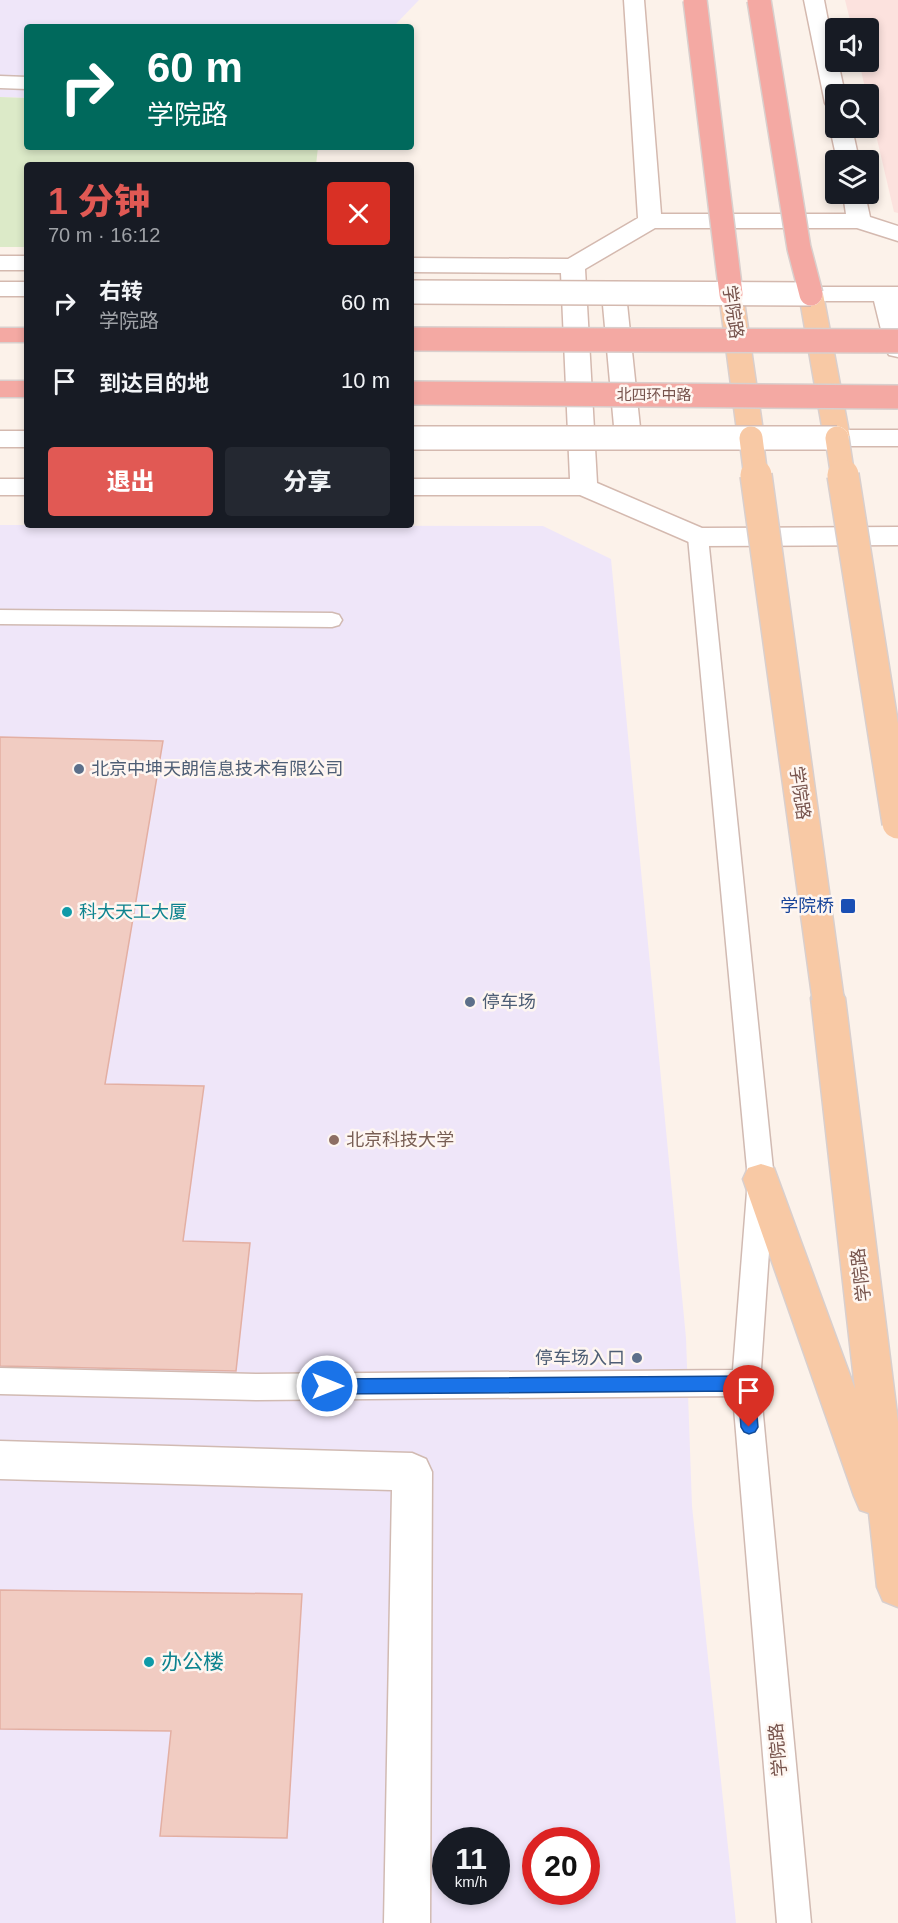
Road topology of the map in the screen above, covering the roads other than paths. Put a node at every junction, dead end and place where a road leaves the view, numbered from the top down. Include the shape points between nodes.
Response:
1 (634, 0) edge
2 (695, 0) edge
3 (759, 0) edge
4 (814, 0) edge
5 (0, 82) edge
6 (24, 83) edge
7 (832, 84) edge
8 (856, 204) edge
9 (650, 221) junction
10 (859, 221) junction
11 (898, 234) edge
12 (0, 263) edge
13 (24, 263) edge
14 (414, 265) edge
15 (573, 266) junction
16 (0, 289) edge
17 (24, 289) edge
18 (414, 292) edge
19 (614, 294) junction
20 (730, 294) junction
21 (811, 294) junction
22 (891, 294) edge
23 (0, 335) edge
24 (24, 335) edge
25 (414, 339) edge
26 (898, 341) edge
27 (898, 350) edge
28 (0, 389) edge
29 (24, 389) edge
30 (414, 393) edge
31 (898, 397) edge
32 (628, 437) junction
33 (414, 438) edge
34 (751, 438) junction
35 (837, 438) junction
36 (898, 438) edge
37 (0, 439) edge
38 (24, 439) edge
39 (0, 487) edge
40 (24, 487) edge
41 (414, 487) edge
42 (584, 487) junction
43 (898, 536) edge
44 (698, 537) junction
45 (0, 616) edge
46 (332, 620) dead end
47 (898, 823) edge
48 (761, 1179) junction
49 (0, 1381) edge
50 (746, 1383) junction
51 (0, 1460) edge
52 (896, 1569) edge
53 (407, 1923) edge
54 (794, 1923) edge

1 - 9 street
2 - 20 highway, 学院路, bridge
3 - 21 highway, bridge via 799,248
4 - 7 street
5 - 6 street
8 - 10 street
9 - 10 street
9 - 15 street
10 - 11 street
12 - 13 street
14 - 15 street
15 - 42 street
16 - 17 street
18 - 19 street, bridge
19 - 20 street, bridge
19 - 32 street, bridge
20 - 21 street, bridge
20 - 34 main road, 学院路, bridge
21 - 22 street
21 - 35 main road, bridge
22 - 27 street
23 - 24 highway
25 - 26 highway, bridge
28 - 29 highway
30 - 31 highway, 北四环中路, bridge
32 - 33 street, bridge
32 - 34 street, bridge
34 - 35 street, bridge
34 - 52 main road, 学院路, bridge via 828,998
35 - 36 street
35 - 47 main road, bridge
37 - 38 street
39 - 40 street
41 - 42 street
42 - 44 street
43 - 44 street
44 - 48 lane, 学院路
45 - 46 lane
48 - 50 lane, 学院路
48 - 52 main road
49 - 50 lane via 257,1387
50 - 54 lane, 学院路
51 - 53 street via 412,1472

